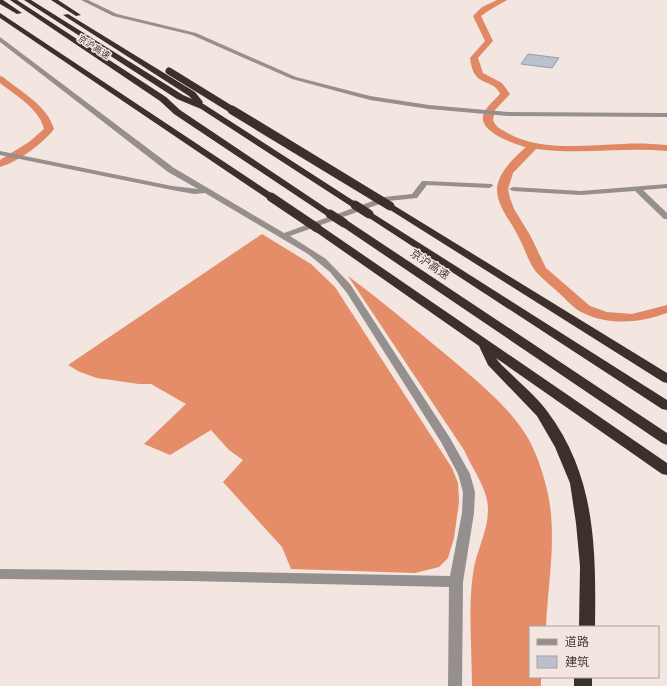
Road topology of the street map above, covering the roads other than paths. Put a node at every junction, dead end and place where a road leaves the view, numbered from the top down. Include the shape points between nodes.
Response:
1 (12, 0) edge
2 (27, 0) edge
3 (84, 0) edge
4 (1, 1) edge
5 (51, 2) edge
6 (0, 15) edge
7 (26, 18) dead end
8 (0, 38) edge
9 (84, 56) dead end
10 (204, 107) junction
11 (177, 112) junction
12 (667, 115) edge
13 (0, 153) edge
14 (489, 186) dead end
15 (667, 186) edge
16 (513, 189) dead end
17 (637, 189) junction
18 (207, 191) junction
19 (667, 217) edge
20 (283, 236) junction
21 (483, 343) junction
22 (667, 379) edge
23 (667, 406) edge
24 (662, 437) edge
25 (666, 470) edge
26 (0, 574) edge
27 (456, 582) junction
28 (587, 621) edge
29 (455, 686) edge

1 - 11 highway, 京沪高速 via 163,99
2 - 10 highway, 京沪高速 via 180,97
3 - 12 street via 115,15 194,34 273,70 315,85 370,98 497,114
4 - 7 highway
5 - 10 highway, 京沪高速 via 192,94
5 - 22 highway, bridge via 390,206
6 - 21 highway, bridge
8 - 18 street via 141,148 171,170
9 - 11 highway, 京沪高速 via 153,102
10 - 23 highway, 京沪高速, bridge
11 - 24 highway, 京沪高速, bridge
13 - 18 street via 172,188 194,192
14 - 20 street via 429,182 422,185 414,196 387,199
15 - 17 street
16 - 17 street via 567,193
17 - 19 street
18 - 20 street
20 - 27 street via 327,263 339,275 446,441 464,474 469,492 468,513
21 - 25 highway
21 - 28 highway via 492,362 542,413 562,447 574,476 584,523 588,566
26 - 27 street
27 - 29 street

